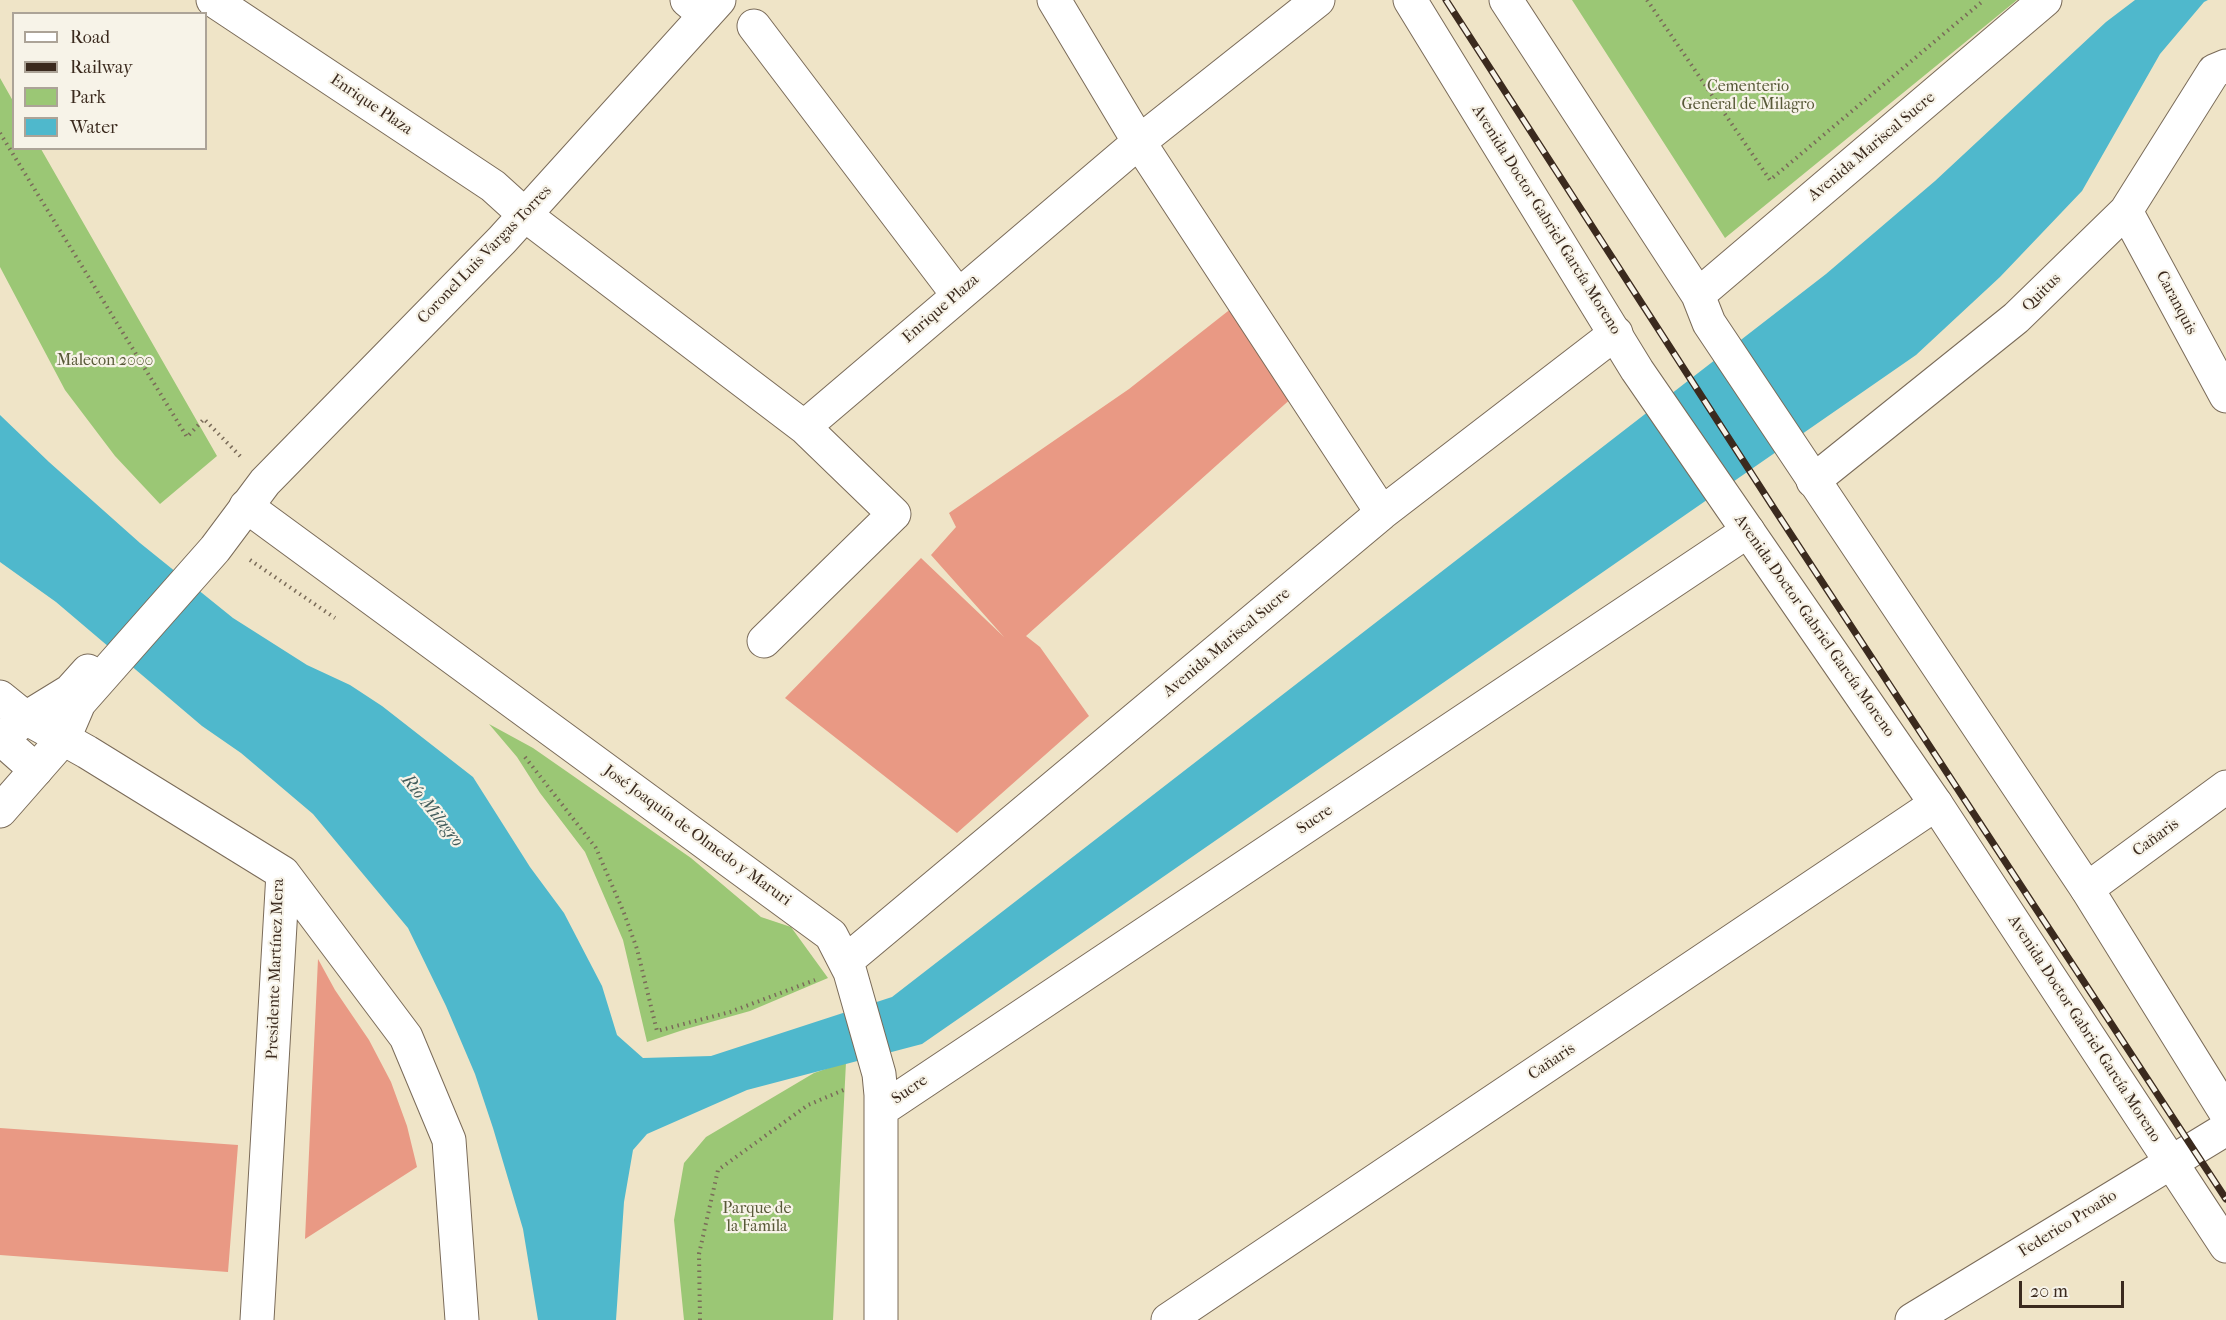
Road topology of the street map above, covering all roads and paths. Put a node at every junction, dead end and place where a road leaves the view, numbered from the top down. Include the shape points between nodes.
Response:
1 (213, 0) edge
2 (1054, 0) edge
3 (1318, 0) edge
4 (1410, 0) edge
5 (1506, 0) edge
6 (1647, 0) edge
7 (1984, 0) edge
8 (2045, 0) edge
9 (704, 5) edge
10 (754, 26) dead end
11 (2226, 66) edge
12 (0, 133) edge
13 (1139, 142) junction
14 (2126, 211) junction
15 (525, 215) junction
16 (958, 295) junction
17 (1704, 309) junction
18 (1616, 333) junction
19 (2226, 396) edge
20 (804, 427) junction
21 (1806, 470) junction
22 (255, 494) junction
23 (1382, 513) junction
24 (1748, 531) junction
25 (220, 548) junction
26 (341, 622) dead end
27 (764, 640) dead end
28 (0, 697) edge
29 (74, 697) junction
30 (26, 718) junction
31 (64, 738) junction
32 (0, 739) edge
33 (524, 755) dead end
34 (36, 770) junction
35 (2226, 787) edge
36 (1936, 804) junction
37 (0, 811) edge
38 (283, 873) junction
39 (2087, 889) junction
40 (847, 967) junction
41 (817, 979) dead end
42 (877, 1067) junction
43 (881, 1110) junction
44 (2226, 1113) edge
45 (2226, 1129) edge
46 (2170, 1161) junction
47 (2226, 1246) edge
48 (257, 1320) edge
49 (462, 1320) edge
50 (700, 1320) edge
51 (881, 1320) edge
52 (1168, 1320) edge
53 (1912, 1320) edge

1 - 15 street, Enrique Plaza via 494,186
2 - 13 street
3 - 13 street, Enrique Plaza
4 - 18 street, Avenida Doctor Gabriel García Moreno
5 - 17 street
6 - 7 path via 1770,180
8 - 17 street, Avenida Mariscal Sucre
9 - 15 street, Coronel Luis Vargas Torres
10 - 16 street
11 - 14 street, Quitus via 2214,71
12 - 22 path via 187,437 204,419
13 - 16 street, Enrique Plaza
13 - 23 street
14 - 19 street, Caranquis
14 - 21 street, Quitus via 2016,318
15 - 20 street, Enrique Plaza
15 - 22 street, Coronel Luis Vargas Torres
16 - 20 street, Enrique Plaza
17 - 21 street
18 - 23 street, Avenida Mariscal Sucre
18 - 24 street, Avenida Doctor Gabriel García Moreno via 1637,370
20 - 27 street via 894,514
21 - 39 street
22 - 25 street, Coronel Luis Vargas Torres via 216,527
22 - 40 street, José Joaquín de Olmedo y Maruri via 831,936
23 - 40 street, Avenida Mariscal Sucre
24 - 36 street, Avenida Doctor Gabriel García Moreno
24 - 43 street, Sucre
25 - 26 path
25 - 29 street, Coronel Luis Vargas Torres
28 - 30 street, Presidente Martínez Mera
29 - 30 street
29 - 31 street
30 - 31 street, Presidente Martínez Mera
30 - 32 street
31 - 34 street
31 - 38 street, Presidente Martínez Mera
32 - 34 street
33 - 41 path via 596,849 637,949 657,1031 730,1012
34 - 37 street
35 - 39 street, Cañaris
36 - 46 street, Avenida Doctor Gabriel García Moreno
36 - 52 street, Cañaris
38 - 48 street, Presidente Martínez Mera
38 - 49 street via 406,1036 449,1140
39 - 44 street
40 - 42 street, José Joaquín de Olmedo y Maruri
42 - 43 street, José Joaquín de Olmedo y Maruri
42 - 50 path via 808,1106 718,1170 699,1254
43 - 51 street, José Joaquín de Olmedo y Maruri
45 - 46 street, Federico Proaño
46 - 47 street, Avenida Doctor Gabriel García Moreno
46 - 53 street, Federico Proaño

